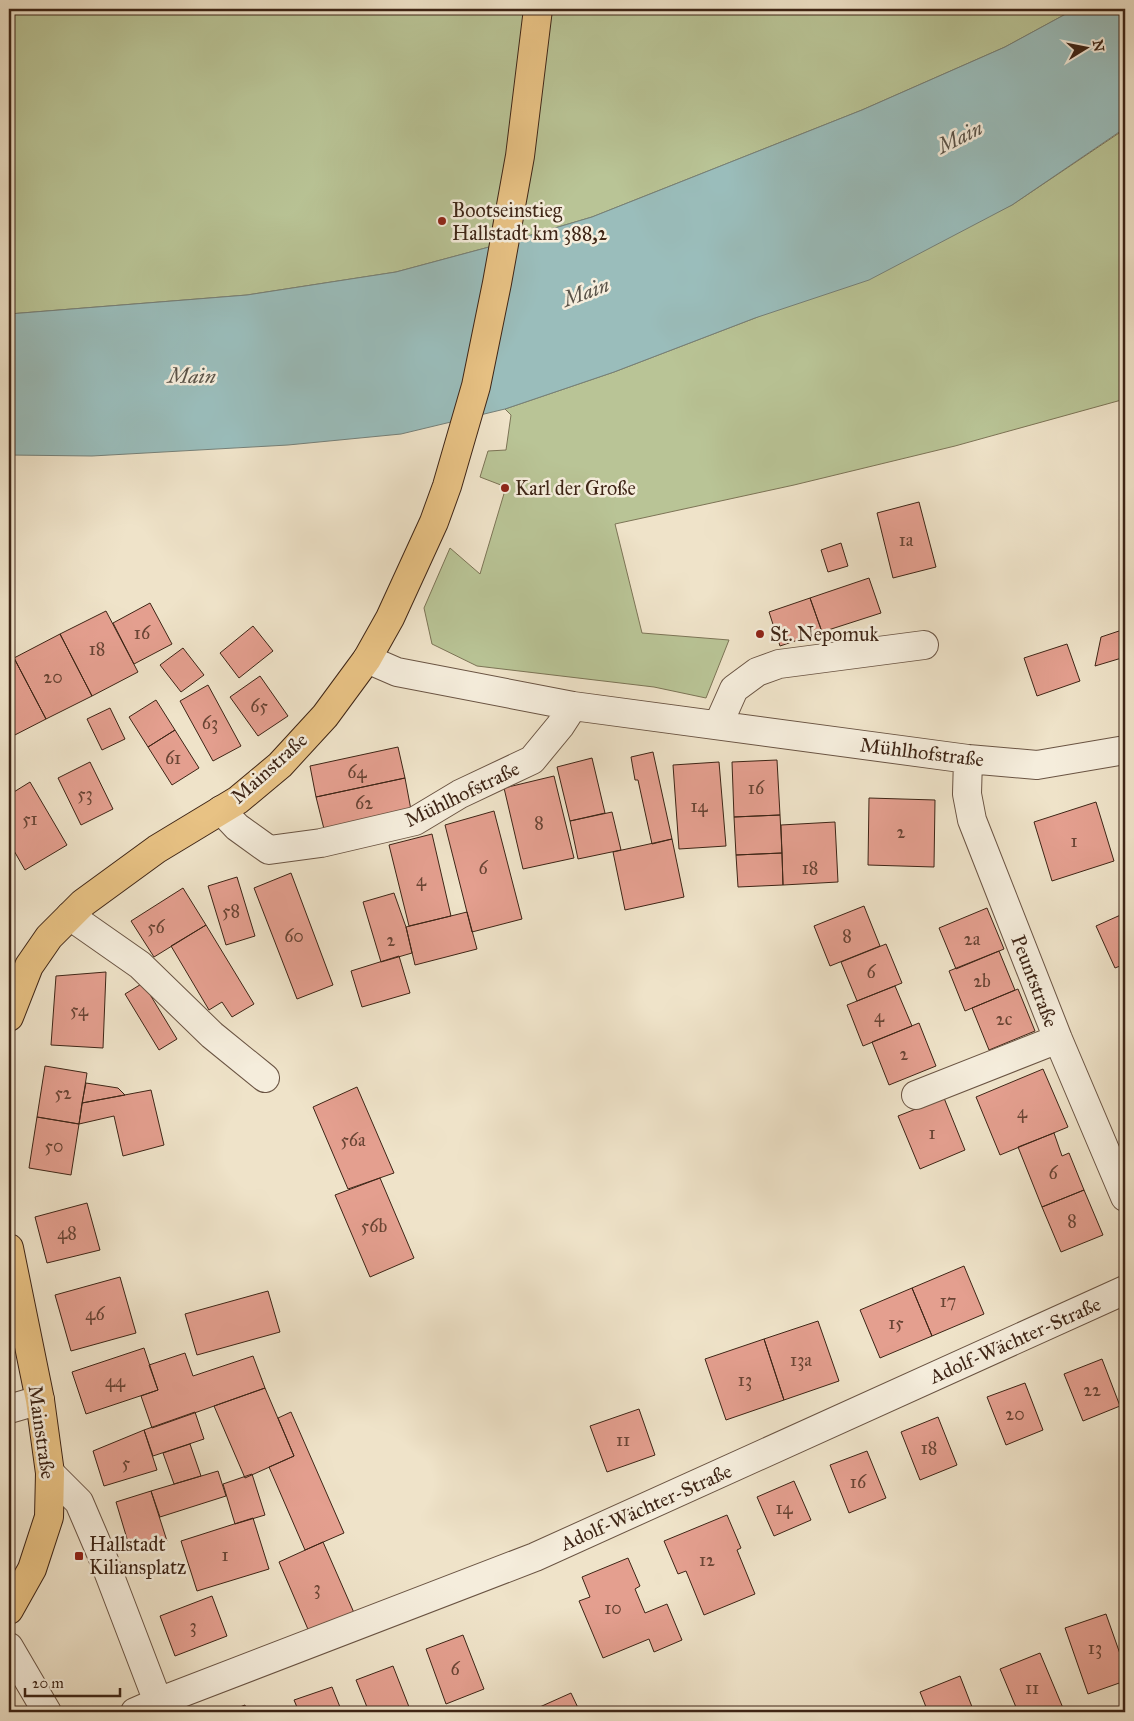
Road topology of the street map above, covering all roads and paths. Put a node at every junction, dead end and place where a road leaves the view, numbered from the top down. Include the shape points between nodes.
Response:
1 (538, 9) edge
2 (924, 645) dead end
3 (367, 659) junction
4 (573, 706) junction
5 (718, 725) junction
6 (1125, 750) edge
7 (968, 759) junction
8 (221, 810) junction
9 (70, 916) junction
10 (19, 967) edge
11 (9, 1017) edge
12 (1058, 1039) junction
13 (265, 1078) dead end
14 (916, 1095) dead end
15 (1125, 1198) edge
16 (9, 1248) edge
17 (1125, 1290) edge
18 (40, 1400) junction
19 (9, 1409) edge
20 (50, 1473) junction
21 (9, 1610) edge
22 (9, 1647) edge
23 (147, 1707) edge
24 (47, 1712) edge

1 - 3 main road, Mainstraße via 520,156 476,386 434,522 390,618
2 - 5 street via 779,664 757,672 734,689
3 - 4 street, Mühlhofstraße via 397,672
3 - 8 main road, Mainstraße via 325,716 280,765
4 - 5 street, Mühlhofstraße
4 - 8 street, Mühlhofstraße via 532,760 460,794 415,821 321,843 269,850 237,827
5 - 7 street, Mühlhofstraße
6 - 7 street, Mühlhofstraße via 1037,765
7 - 12 street, Peuntstraße via 967,794 972,820
8 - 9 main road, Mainstraße via 157,849
9 - 10 main road, Mainstraße
9 - 13 street via 140,964 212,1035
10 - 11 main road, Mainstraße
12 - 14 street
12 - 15 street, Peuntstraße
16 - 18 main road, Mainstraße
17 - 23 street, Adolf-Wächter-Straße via 535,1557
18 - 19 street
18 - 20 main road, Mainstraße
20 - 21 main road, Mainstraße via 49,1517 32,1569
20 - 23 street via 79,1502 103,1558
22 - 24 street

